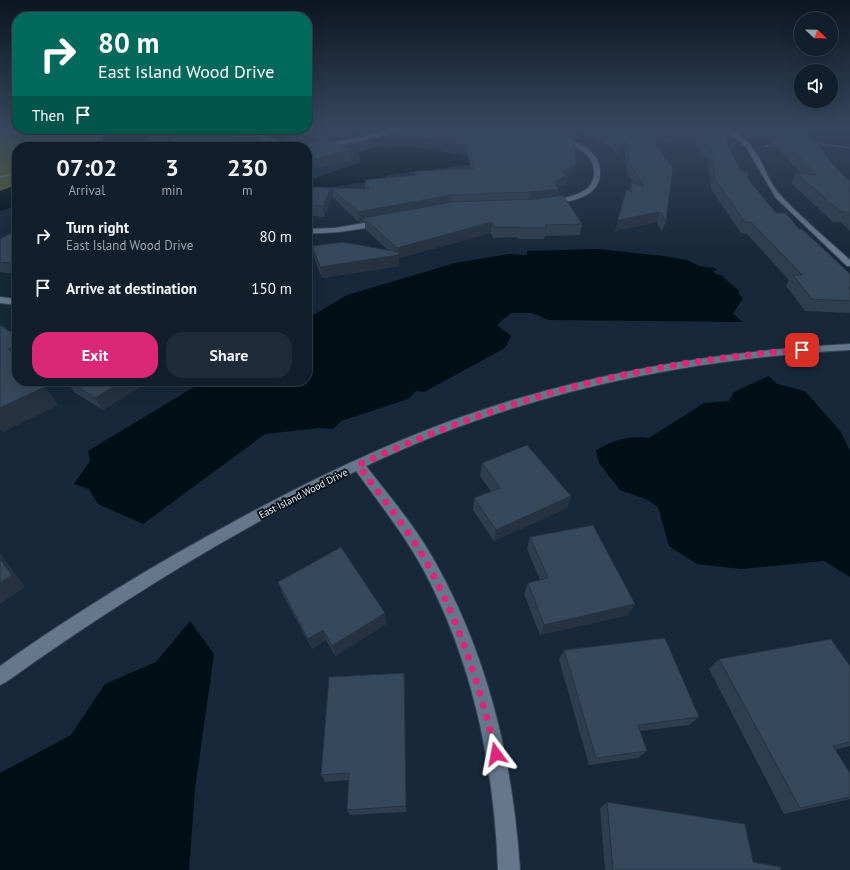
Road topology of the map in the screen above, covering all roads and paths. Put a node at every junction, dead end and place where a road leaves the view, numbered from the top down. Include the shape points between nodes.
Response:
1 (597, 169) edge
2 (761, 169) edge
3 (12, 174) edge
4 (0, 177) edge
5 (541, 204) edge
6 (387, 221) edge
7 (312, 231) edge
8 (850, 264) edge
9 (0, 300) edge
10 (12, 301) edge
11 (850, 347) edge
12 (358, 465) junction
13 (0, 676) edge
14 (509, 870) edge

1 - 5 street via 595,185 588,191 564,200
2 - 8 street via 778,197
3 - 4 path
6 - 7 street via 349,229
9 - 10 street
11 - 12 street, East Island Wood Drive via 709,359 581,385 514,404 409,442
12 - 13 street, East Island Wood Drive via 277,505 184,557 105,605
12 - 14 street via 427,564 458,626 472,663 496,754

